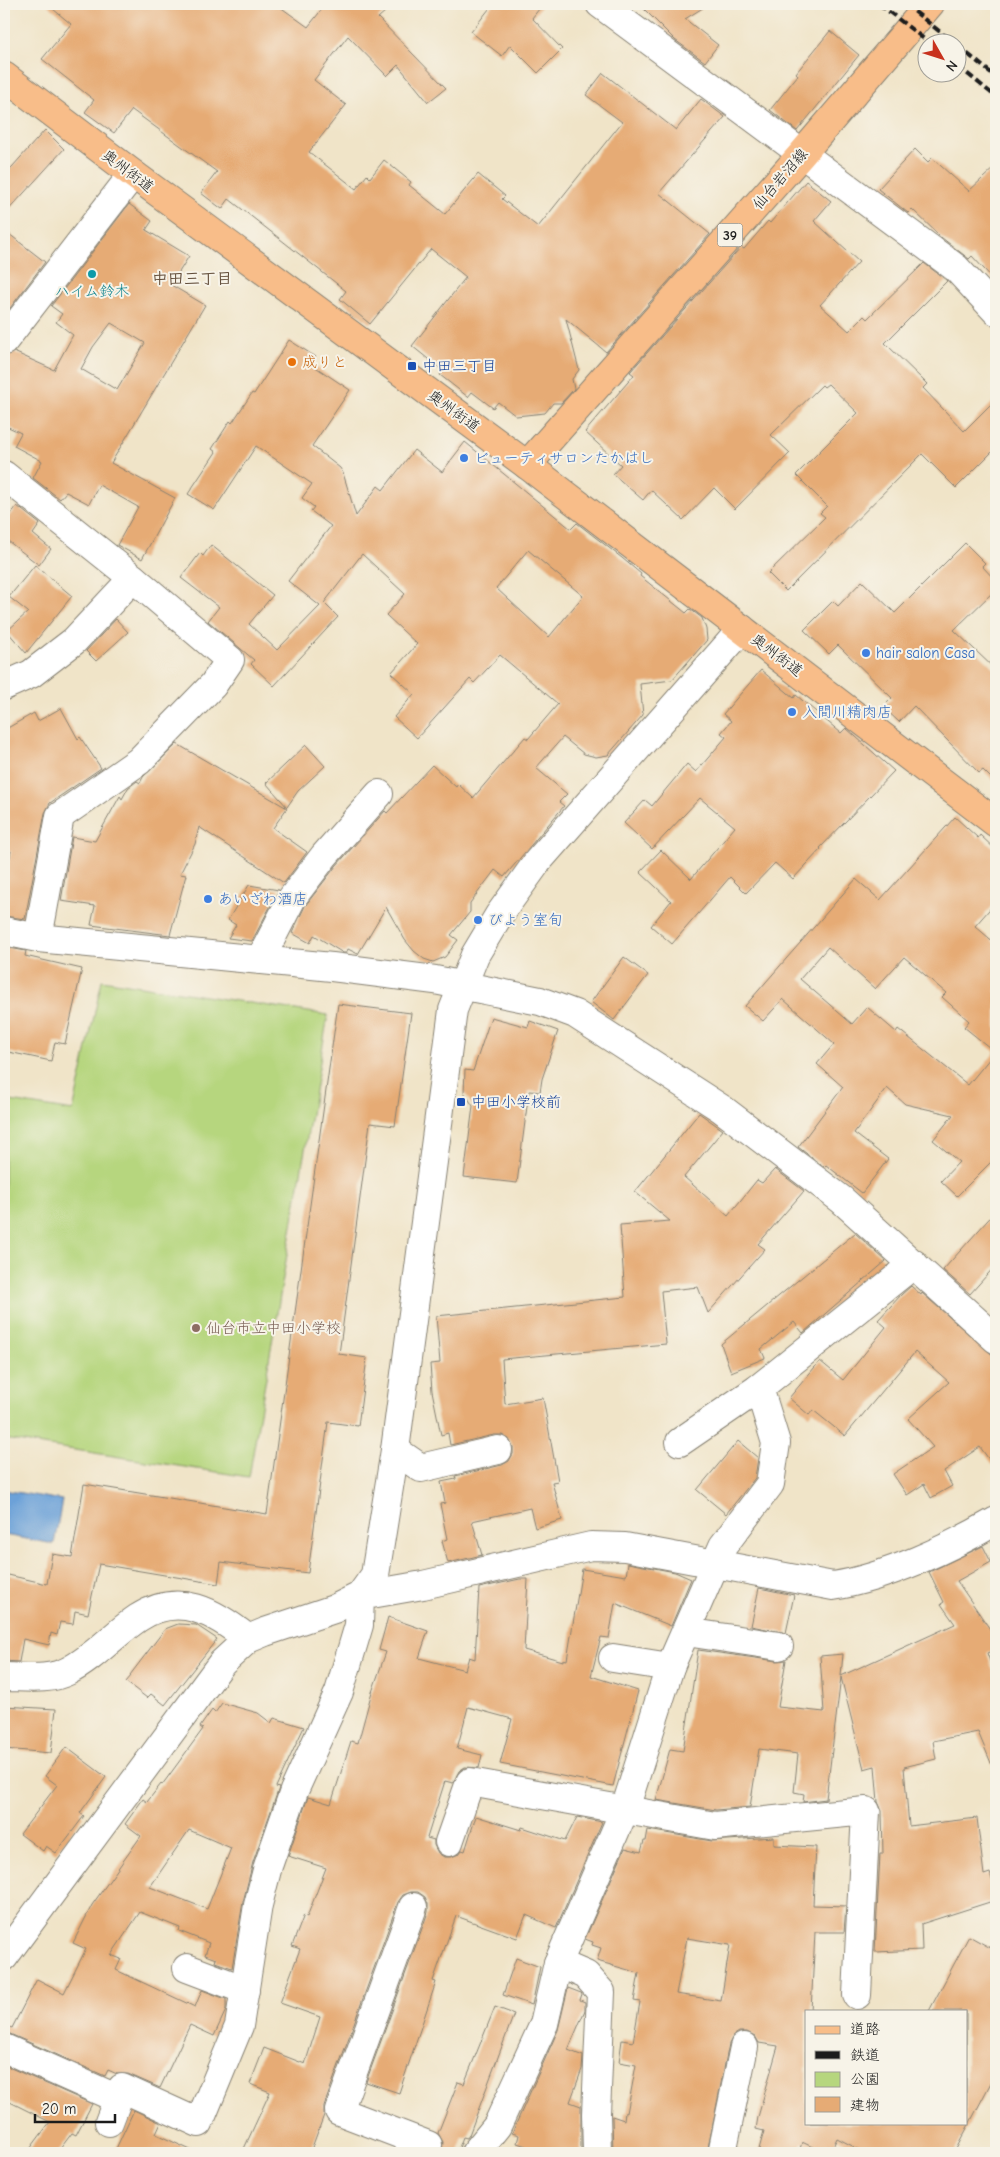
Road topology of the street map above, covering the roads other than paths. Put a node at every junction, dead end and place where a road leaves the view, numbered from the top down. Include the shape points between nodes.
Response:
1 (600, 4) edge
2 (930, 4) edge
3 (4, 76) edge
4 (801, 155) junction
5 (133, 174) junction
6 (996, 312) edge
7 (4, 341) edge
8 (528, 465) junction
9 (4, 475) edge
10 (133, 578) junction
11 (742, 629) junction
12 (4, 686) edge
13 (379, 794) dead end
14 (996, 823) edge
15 (4, 931) edge
16 (38, 938) junction
17 (260, 960) junction
18 (462, 984) junction
19 (914, 1264) junction
20 (996, 1339) edge
21 (759, 1388) junction
22 (680, 1442) dead end
23 (395, 1450) junction
24 (498, 1450) dead end
25 (996, 1521) edge
26 (715, 1564) junction
27 (360, 1596) junction
28 (686, 1632) junction
29 (248, 1640) junction
30 (779, 1646) dead end
31 (613, 1658) dead end
32 (670, 1667) junction
33 (4, 1677) edge
34 (625, 1809) junction
35 (449, 1842) dead end
36 (413, 1907) dead end
37 (4, 1958) edge
38 (558, 1963) junction
39 (187, 1968) dead end
40 (245, 1990) junction
41 (857, 1994) dead end
42 (4, 2048) edge
43 (744, 2048) dead end
44 (425, 2153) edge
45 (475, 2153) edge
46 (597, 2153) edge
47 (722, 2153) edge

1 - 4 street
2 - 4 main road, 仙台岩沼線 / 39
3 - 5 main road, 奥州街道
4 - 6 street via 956,268
4 - 8 main road, 仙台岩沼線 / 39
5 - 7 street
5 - 8 main road, 奥州街道
8 - 11 main road, 奥州街道
9 - 10 street
10 - 12 street via 74,641 31,674
10 - 16 street via 230,660 213,685 139,761 60,816
11 - 14 main road, 奥州街道
11 - 18 street via 538,861 474,955
13 - 17 street via 292,898
15 - 16 street
16 - 17 street
17 - 18 street
18 - 19 street via 540,1001 575,1014 722,1109 842,1200
18 - 23 street via 453,1010
19 - 20 street
19 - 21 street
21 - 22 street
21 - 26 street via 776,1442 770,1484 723,1546
23 - 24 street via 421,1468
23 - 27 street via 375,1575
25 - 26 street via 915,1560 859,1582 833,1586
26 - 27 street via 625,1547 591,1546 423,1585
26 - 28 street
27 - 29 street via 334,1609
27 - 40 street via 359,1625 339,1692 294,1792 268,1866 258,1905
28 - 30 street
28 - 32 street
29 - 33 street via 227,1622 202,1608 168,1606 139,1617 67,1672 50,1677
29 - 37 street via 222,1663
31 - 32 street
32 - 34 street
34 - 35 street via 470,1782
34 - 38 street
34 - 41 street via 715,1826 866,1811
36 - 44 street via 339,2111 428,2145
38 - 45 street via 544,2024 497,2126
38 - 46 street via 586,1975 601,1992
39 - 40 street
40 - 42 street via 239,2026 199,2123 122,2088 113,2110
43 - 47 street

